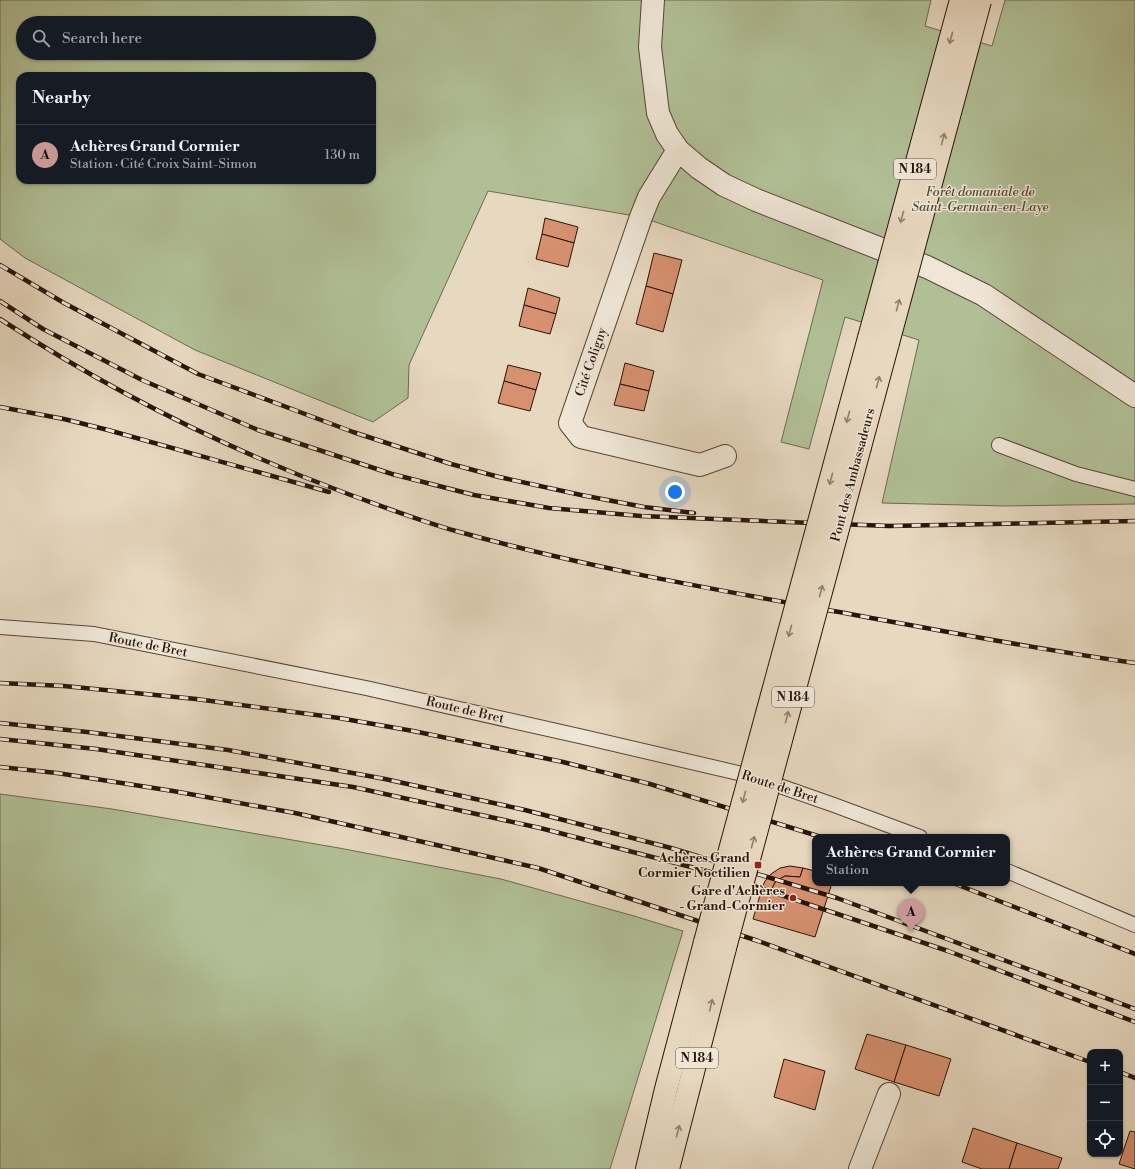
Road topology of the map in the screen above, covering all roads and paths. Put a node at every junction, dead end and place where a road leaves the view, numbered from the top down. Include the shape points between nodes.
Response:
1 (653, 0) edge
2 (974, 0) edge
3 (678, 150) junction
4 (1135, 396) edge
5 (998, 445) dead end
6 (726, 456) dead end
7 (1135, 489) edge
8 (0, 627) edge
9 (912, 834) edge
10 (1010, 872) edge
11 (1135, 925) edge
12 (715, 945) junction
13 (889, 1094) dead end
14 (647, 1169) edge
15 (668, 1169) edge
16 (860, 1169) edge

1 - 3 street via 650,47 658,113 667,134
2 - 12 main road, Pont des Ambassadeurs / N 184, bridge
3 - 4 street via 724,185 927,267 984,294
3 - 6 street, Cité Coligny via 649,198 641,217 570,423 581,437 700,465
5 - 7 lane via 1076,474
8 - 9 lane, Route de Bret via 94,634 366,688 588,738 751,776
10 - 11 lane
12 - 14 main road, N 184 via 668,1081
15 -> 12 main road, N 184
13 - 16 street

